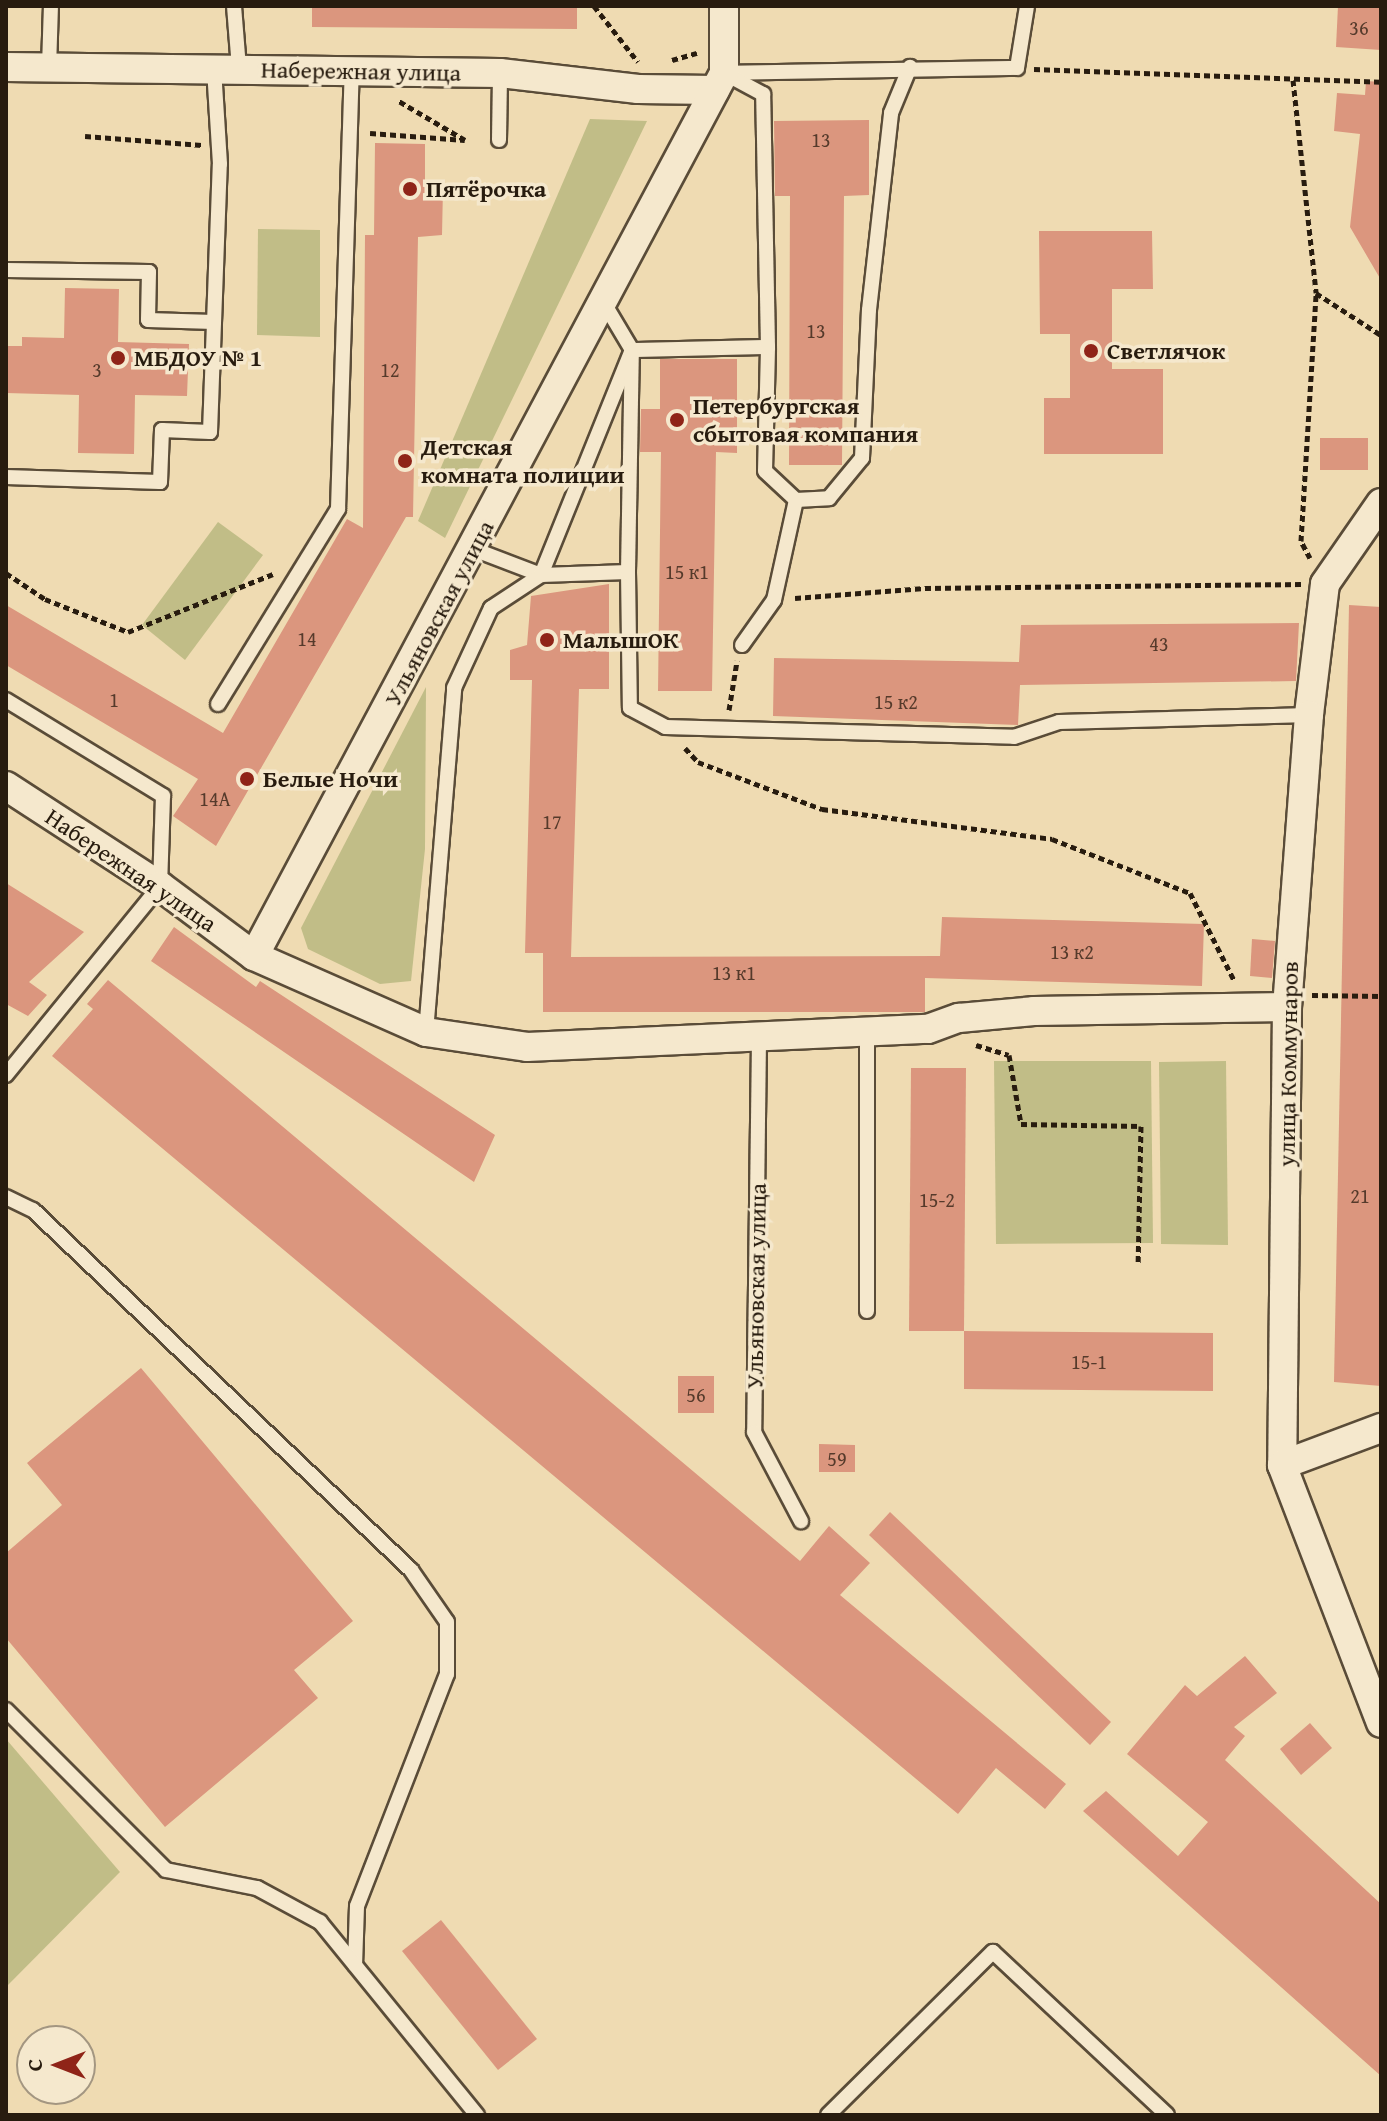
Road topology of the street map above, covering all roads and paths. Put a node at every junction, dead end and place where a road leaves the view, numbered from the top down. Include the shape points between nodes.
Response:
1 (51, 6) edge
2 (234, 6) edge
3 (594, 6) edge
4 (724, 6) edge
5 (1027, 6) edge
6 (656, 64) dead end
7 (6, 67) edge
8 (910, 67) junction
9 (49, 68) junction
10 (226, 68) junction
11 (642, 68) dead end
12 (1017, 68) junction
13 (721, 70) junction
14 (352, 73) junction
15 (500, 73) junction
16 (1293, 80) junction
17 (1381, 82) edge
18 (389, 95) dead end
19 (349, 131) junction
20 (85, 136) dead end
21 (499, 140) dead end
22 (219, 146) junction
23 (6, 270) edge
24 (1316, 293) junction
25 (604, 303) junction
26 (214, 322) junction
27 (1381, 335) edge
28 (768, 347) junction
29 (632, 350) junction
30 (6, 477) edge
31 (796, 500) junction
32 (1381, 503) edge
33 (473, 549) junction
34 (304, 562) junction
35 (628, 572) junction
36 (6, 573) edge
37 (541, 575) junction
38 (1325, 584) junction
39 (774, 600) junction
40 (742, 645) joint
41 (6, 700) edge
42 (218, 704) dead end
43 (1309, 715) junction
44 (665, 727) junction
45 (728, 732) junction
46 (6, 786) edge
47 (160, 886) junction
48 (254, 956) junction
49 (1240, 993) dead end
50 (1381, 996) edge
51 (1287, 1001) junction
52 (426, 1032) junction
53 (867, 1033) junction
54 (759, 1039) junction
55 (968, 1042) dead end
56 (6, 1075) edge
57 (6, 1197) edge
58 (1138, 1265) dead end
59 (867, 1311) dead end
60 (1381, 1428) edge
61 (1282, 1465) junction
62 (801, 1521) dead end
63 (6, 1710) edge
64 (1381, 1723) edge
65 (355, 1965) junction
66 (477, 2115) edge
67 (828, 2115) edge
68 (1167, 2115) edge

1 - 9 lane
2 - 10 lane
3 - 11 path
4 - 13 street, Ульяновская улица
5 - 12 lane
6 - 13 path
7 - 9 street, Набережная улица
8 - 12 lane
8 - 13 lane
8 - 31 lane via 891,113 869,310 862,458 829,498
9 - 10 street, Набережная улица
10 - 14 street, Набережная улица
10 - 22 lane
12 - 16 path
13 - 15 street, Набережная улица
13 - 25 street, Ульяновская улица
13 - 28 lane via 763,94
14 - 15 street, Набережная улица
14 - 19 lane
15 - 21 lane
16 - 17 path
16 - 24 path
18 - 19 path via 465,140
19 - 34 lane via 338,509
20 - 22 path
22 - 26 lane
23 - 26 lane via 149,272 148,320
24 - 27 path
24 - 38 path via 1301,541
25 - 29 lane
25 - 33 street, Ульяновская улица
26 - 30 lane via 210,432 162,430 160,482
28 - 29 lane
28 - 31 lane via 765,471
29 - 35 lane
29 - 37 lane
31 - 39 lane
32 - 38 street, улица Коммунаров
33 - 37 lane
33 - 48 street, Ульяновская улица
34 - 36 path via 128,632 45,599
34 - 42 lane
35 - 37 lane
35 - 44 lane via 630,708
37 - 52 lane via 491,608 454,688
38 - 39 path via 925,588
38 - 43 street, улица Коммунаров
39 - 40 lane
40 - 45 path via 731,686
41 - 47 lane via 163,796
43 - 45 lane via 1059,722 1014,737
43 - 51 street, улица Коммунаров
44 - 45 lane
44 - 49 path via 698,762 822,809 1052,839 1190,893
46 - 47 street, Набережная улица
47 - 48 street, Набережная улица
47 - 56 lane
48 - 52 street, Набережная улица
50 - 51 path
51 - 53 street, Набережная улица via 1034,1011
51 - 61 street, улица Коммунаров
52 - 54 street, Набережная улица via 527,1047
53 - 54 street, Набережная улица
53 - 59 lane
54 - 62 lane, Ульяновская улица via 754,1432
55 - 58 path via 1009,1055 1021,1124 1141,1126
57 - 65 lane via 33,1210 400,1559 447,1622 447,1674 357,1906
60 - 61 street
61 - 64 street, улица Коммунаров
63 - 65 lane via 166,1870 257,1888 320,1922
65 - 66 lane
67 - 68 lane via 993,1952

